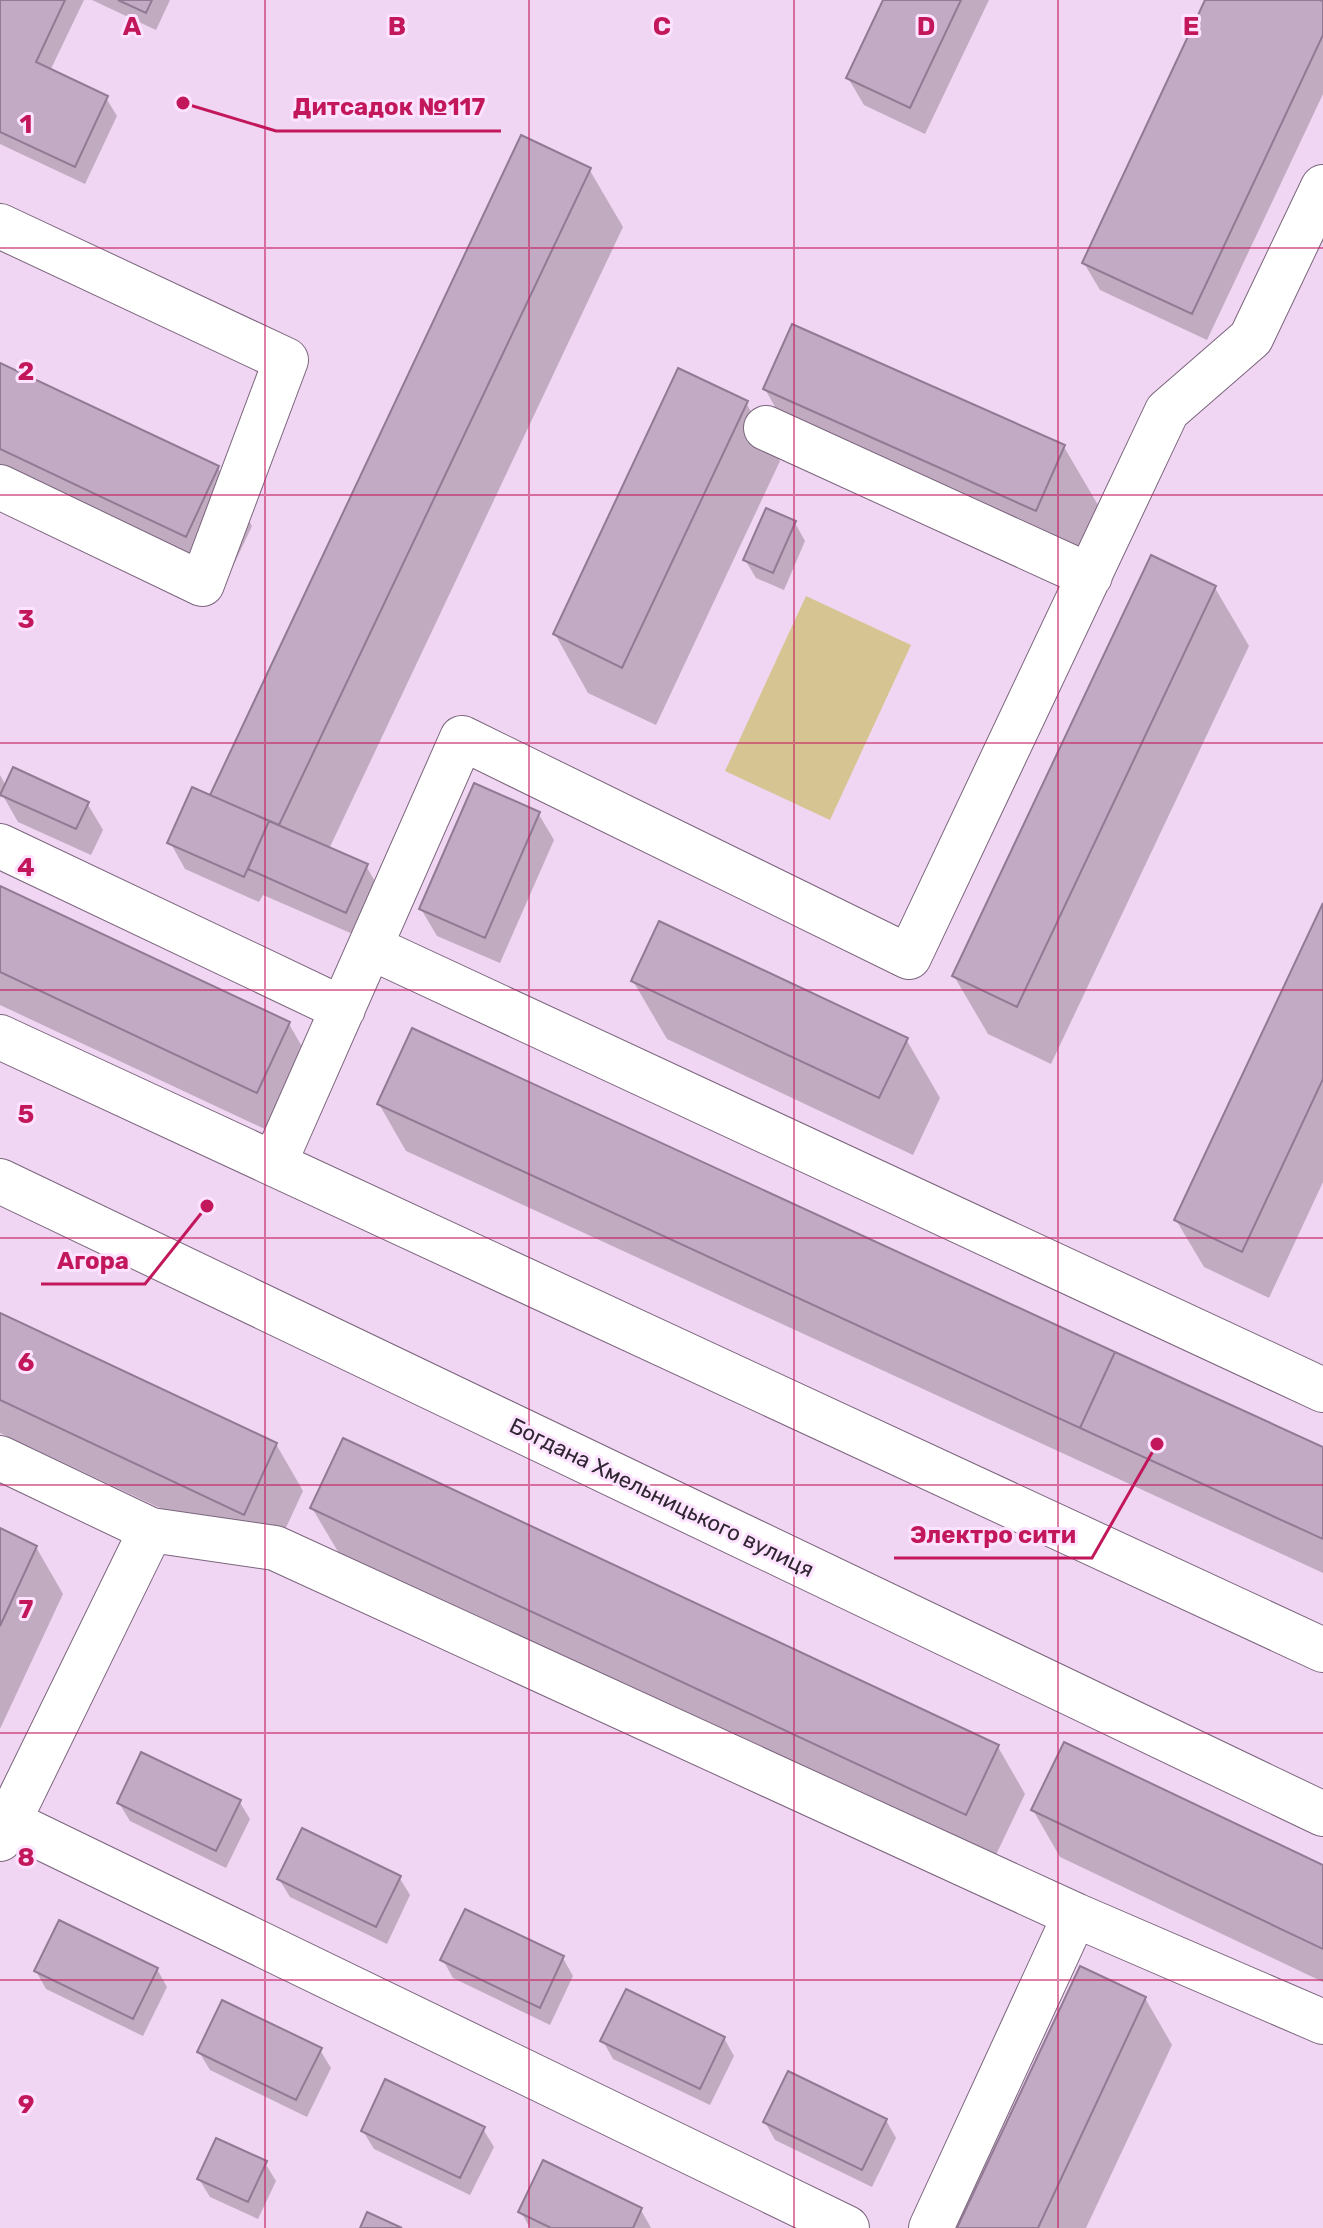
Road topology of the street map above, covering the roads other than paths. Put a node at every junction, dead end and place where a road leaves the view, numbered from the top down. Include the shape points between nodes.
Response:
1 (1323, 187) edge
2 (0, 226) edge
3 (766, 428) dead end
4 (0, 487) edge
5 (1090, 576) junction
6 (0, 846) edge
7 (370, 947) junction
8 (343, 1009) junction
9 (0, 1037) edge
10 (274, 1164) junction
11 (0, 1181) edge
12 (1323, 1390) edge
13 (0, 1458) edge
14 (151, 1530) junction
15 (1323, 1650) edge
16 (1323, 1814) edge
17 (4, 1831) edge
18 (1075, 1915) junction
19 (1323, 2022) edge
20 (847, 2228) edge
21 (931, 2228) edge

1 - 5 street via 1251,338 1167,411
2 - 4 street via 286,360 202,584
3 - 5 street
5 - 7 street via 909,957 462,738
6 - 8 street
7 - 8 street
7 - 12 street
8 - 10 street
9 - 10 street
10 - 15 street
11 - 16 street, Богдана Хмельницького вулиця
13 - 14 street
14 - 17 street
14 - 18 street via 275,1548
17 - 20 street
18 - 19 street
18 - 21 street

